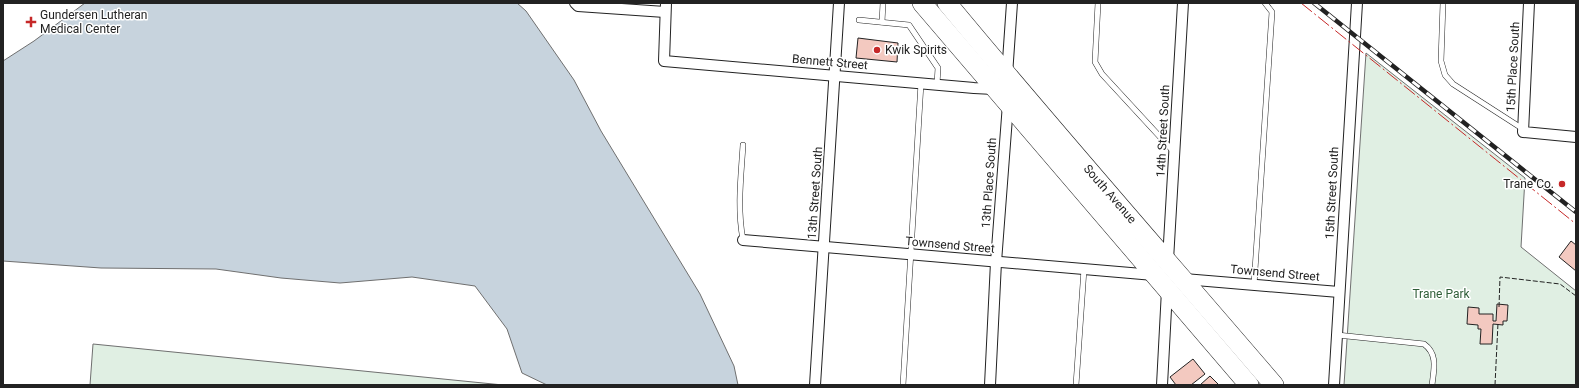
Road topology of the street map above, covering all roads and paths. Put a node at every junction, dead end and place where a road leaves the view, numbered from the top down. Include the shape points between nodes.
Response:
1 (575, 3) edge
2 (839, 3) edge
3 (883, 3) edge
4 (922, 3) edge
5 (947, 3) edge
6 (1012, 3) edge
7 (1098, 3) edge
8 (1183, 3) edge
9 (1265, 3) edge
10 (1357, 3) edge
11 (1443, 3) edge
12 (1529, 3) edge
13 (666, 7) edge
14 (859, 20) dead end
15 (882, 22) junction
16 (836, 75) junction
17 (921, 82) junction
18 (1001, 82) junction
19 (937, 84) junction
20 (1008, 104) junction
21 (1523, 131) junction
22 (1576, 137) edge
23 (743, 145) dead end
24 (1175, 154) junction
25 (743, 240) joint
26 (824, 248) junction
27 (911, 255) junction
28 (1168, 260) junction
29 (996, 262) junction
30 (1084, 269) junction
31 (1154, 275) junction
32 (1184, 279) junction
33 (1254, 285) junction
34 (1167, 290) junction
35 (1339, 292) junction
36 (1337, 335) junction
37 (816, 385) edge
38 (903, 385) edge
39 (990, 385) edge
40 (1076, 385) edge
41 (1162, 385) edge
42 (1249, 385) edge
43 (1274, 385) edge
44 (1334, 385) edge
45 (1432, 385) edge

1 - 13 street via 578,6
2 - 16 street, 13th Street South
3 - 15 lane
4 - 18 highway, South Avenue
5 - 18 highway, South Avenue
6 - 18 street
7 - 24 lane via 1095,62 1102,74
8 - 24 street, 14th Street South
9 - 33 lane via 1272,12
10 - 35 street, 15th Street South
11 - 21 lane via 1441,61 1445,75 1453,84
12 - 21 street, 15th Place South
13 - 16 street, Bennett Street via 664,61
14 - 15 lane
15 - 19 lane via 909,25 938,68
16 - 17 street, Bennett Street
16 - 26 street, 13th Street South
17 - 19 street, Bennett Street
17 - 27 lane
18 - 19 street, Bennett Street via 974,88
18 - 20 highway, South Avenue
18 - 28 highway, South Avenue
20 - 29 street, 13th Place South
20 - 31 highway, South Avenue
21 - 22 street
23 - 25 lane via 739,203
24 - 28 street, 14th Street South
25 - 26 street, Townsend Street
26 - 27 street, Townsend Street
26 - 37 street, 13th Street South
27 - 29 street, Townsend Street
27 - 38 lane
28 - 32 highway, South Avenue
29 - 30 street, Townsend Street
29 - 39 street, 13th Place South
30 - 31 street, Townsend Street
30 - 40 lane
31 - 34 highway, South Avenue
32 - 33 street, Townsend Street
32 - 43 highway, South Avenue
33 - 35 street, Townsend Street
34 - 41 street
34 - 42 highway, South Avenue
35 - 36 street, 15th Street South
36 - 44 street, 15th Street South
36 - 45 lane via 1424,344 1432,350 1434,358

